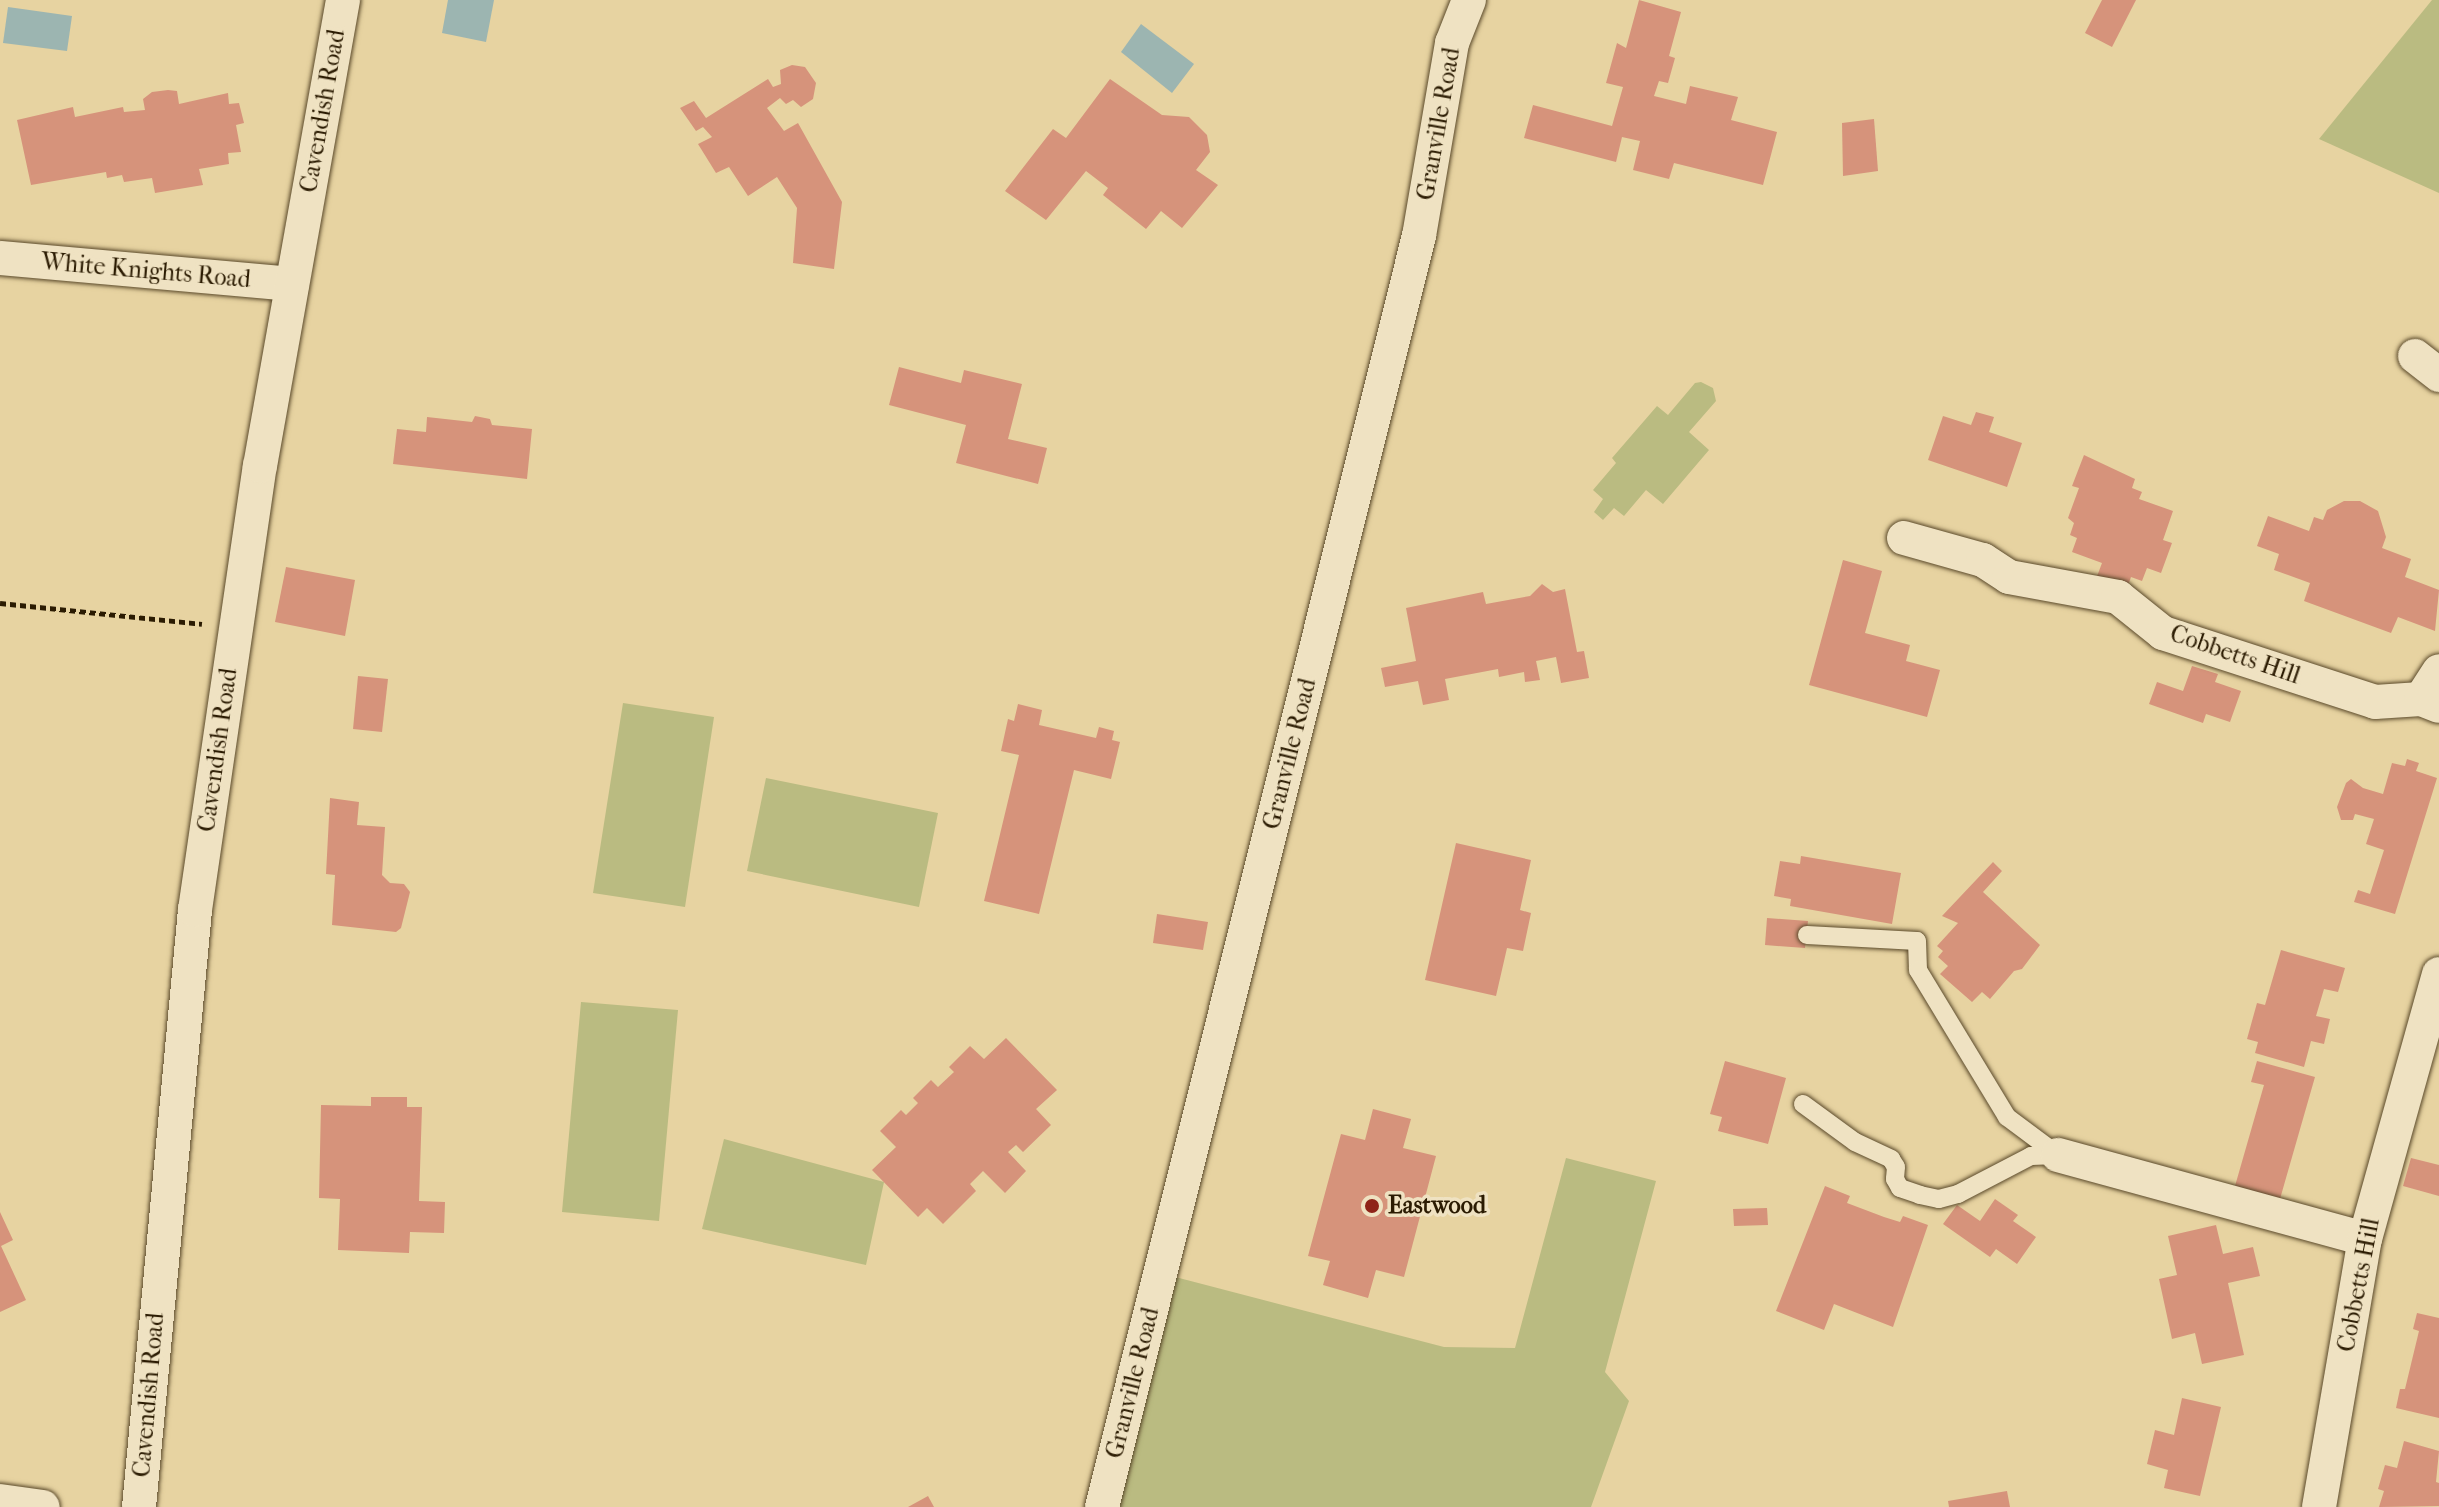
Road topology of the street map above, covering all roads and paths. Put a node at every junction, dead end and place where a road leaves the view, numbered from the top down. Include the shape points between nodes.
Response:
1 (343, 0) edge
2 (1469, 0) edge
3 (0, 258) edge
4 (292, 284) junction
5 (1904, 538) dead end
6 (0, 603) edge
7 (237, 627) junction
8 (2433, 692) edge
9 (1807, 935) dead end
10 (2439, 974) edge
11 (1803, 1104) dead end
12 (2058, 1155) junction
13 (2365, 1239) junction
14 (0, 1501) edge
15 (43, 1507) edge
16 (139, 1507) edge
17 (1102, 1507) edge
18 (2319, 1507) edge

1 - 4 street, Cavendish Road
2 - 17 street, Granville Road via 1452,43 1415,252
3 - 4 street, White Knights Road
4 - 7 street, Cavendish Road
5 - 8 street, Cobbetts Hill via 1983,560 2009,577 2118,597 2163,633 2375,702
6 - 7 path
7 - 16 street, Cavendish Road via 195,910
9 - 12 lane via 1917,941 1918,970 2007,1117
10 - 13 street, Cobbetts Hill
11 - 12 lane via 1855,1142 1891,1159 1900,1188 1939,1199 2031,1156
12 - 13 street
13 - 18 street, Cobbetts Hill
14 - 15 street

